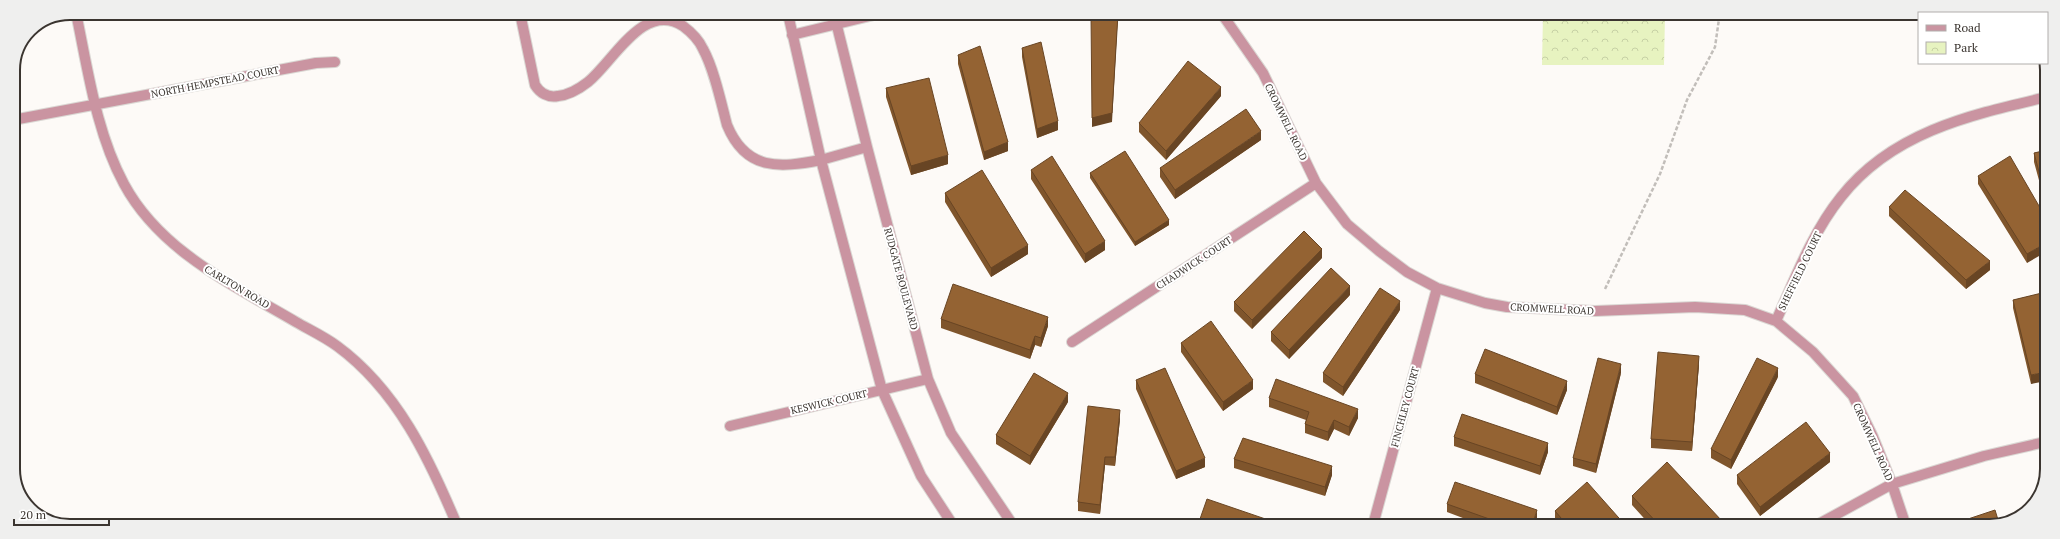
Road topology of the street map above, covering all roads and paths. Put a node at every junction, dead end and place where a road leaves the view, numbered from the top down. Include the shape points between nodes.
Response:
1 (78, 20) edge
2 (521, 20) edge
3 (646, 20) edge
4 (672, 20) edge
5 (789, 20) edge
6 (832, 20) edge
7 (835, 20) edge
8 (1226, 20) edge
9 (1719, 20) edge
10 (792, 35) junction
11 (335, 62) dead end
12 (2040, 99) edge
13 (96, 105) junction
14 (20, 119) edge
15 (866, 147) junction
16 (822, 160) junction
17 (1316, 183) junction
18 (1437, 288) junction
19 (1595, 311) junction
20 (1776, 321) junction
21 (1072, 342) dead end
22 (928, 379) junction
23 (882, 390) junction
24 (730, 426) dead end
25 (2040, 443) edge
26 (1892, 484) junction
27 (455, 519) edge
28 (949, 519) edge
29 (1008, 519) edge
30 (1375, 519) edge
31 (1828, 519) edge
32 (1904, 519) edge

1 - 13 street, CARLTON ROAD
2 - 3 street via 535,85 539,92 555,97 588,82 632,32
4 - 16 street via 690,32 703,48 727,125 740,149 750,157 773,165
5 - 10 street
6 - 10 street
7 - 15 street, RUDGATE BOULEVARD
8 - 17 street, CROMWELL ROAD via 1263,73
9 - 19 path via 1715,47 1687,100 1660,174
10 - 16 street
11 - 13 street, NORTH HEMPSTEAD COURT via 308,64
12 - 20 street, SHEFFIELD COURT via 1985,111 1924,132 1878,160 1841,197 1811,245
13 - 14 street, NORTH HEMPSTEAD COURT
13 - 27 street, CARLTON ROAD via 108,149 124,184 152,223 184,254 223,280 337,346 362,369 391,399 432,467
15 - 16 street
15 - 22 street, RUDGATE BOULEVARD
16 - 23 street
17 - 18 street, CROMWELL ROAD via 1347,224 1407,272
17 - 21 street, CHADWICK COURT
18 - 19 street, CROMWELL ROAD via 1484,303 1507,307
18 - 30 street, FINCHLEY COURT
19 - 20 street, CROMWELL ROAD via 1695,307 1745,310
20 - 26 street, CROMWELL ROAD via 1813,352 1853,396
22 - 23 street, KESWICK COURT
22 - 29 street, RUDGATE BOULEVARD via 951,433
23 - 24 street, KESWICK COURT
23 - 28 street via 921,476
25 - 26 street via 1984,456
26 - 31 street
26 - 32 street, CROMWELL ROAD

